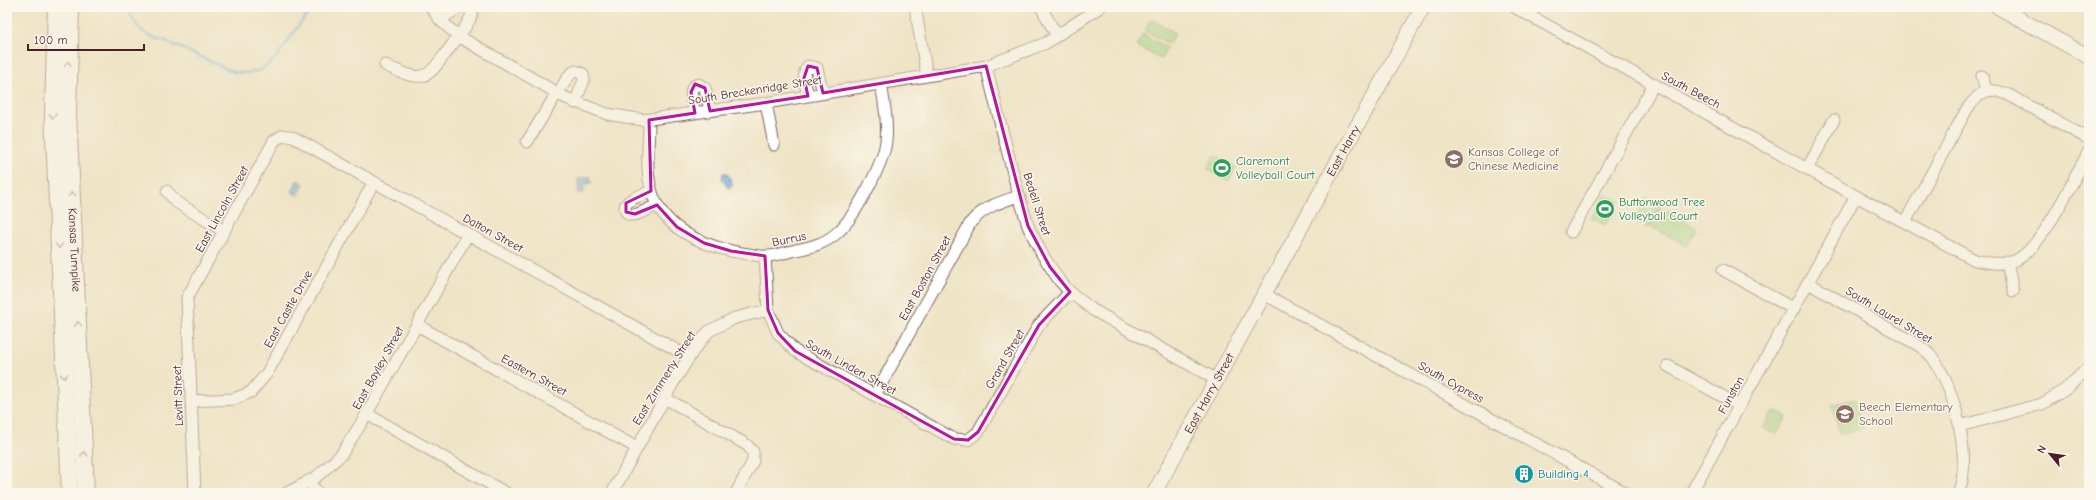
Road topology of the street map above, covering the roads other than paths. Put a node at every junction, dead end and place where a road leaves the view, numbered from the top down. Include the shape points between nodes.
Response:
1 (56, 7) edge
2 (71, 7) edge
3 (431, 7) edge
4 (459, 7) edge
5 (469, 7) edge
6 (915, 7) edge
7 (1040, 7) edge
8 (1100, 7) edge
9 (1423, 7) edge
10 (1514, 7) edge
11 (1998, 7) edge
12 (440, 20) junction
13 (458, 36) junction
14 (1057, 36) junction
15 (2089, 57) edge
16 (385, 65) dead end
17 (986, 66) junction
18 (927, 76) junction
19 (1982, 76) dead end
20 (881, 84) junction
21 (1654, 84) junction
22 (1986, 90) junction
23 (557, 93) junction
24 (823, 93) junction
25 (808, 96) junction
26 (766, 102) junction
27 (575, 103) junction
28 (710, 111) junction
29 (695, 113) junction
30 (648, 120) junction
31 (1834, 120) dead end
32 (283, 135) joint
33 (2089, 139) edge
34 (527, 142) dead end
35 (774, 145) dead end
36 (2089, 151) edge
37 (1807, 169) junction
38 (374, 182) junction
39 (167, 191) dead end
40 (651, 191) junction
41 (1019, 196) junction
42 (1856, 196) junction
43 (657, 205) junction
44 (1905, 222) junction
45 (224, 231) junction
46 (1572, 232) dead end
47 (468, 234) junction
48 (765, 256) junction
49 (2008, 262) junction
50 (1723, 270) dead end
51 (1808, 283) junction
52 (2014, 291) dead end
53 (1070, 292) junction
54 (1264, 294) junction
55 (187, 298) joint
56 (1794, 309) junction
57 (768, 310) junction
58 (417, 325) junction
59 (690, 357) junction
60 (1668, 366) dead end
61 (2088, 369) edge
62 (1216, 380) junction
63 (875, 395) junction
64 (665, 398) junction
65 (192, 401) junction
66 (1740, 406) junction
67 (367, 414) junction
68 (1960, 426) junction
69 (966, 440) joint
70 (637, 448) junction
71 (308, 481) junction
72 (70, 493) edge
73 (86, 493) edge
74 (195, 493) edge
75 (287, 493) edge
76 (318, 493) edge
77 (506, 493) edge
78 (612, 493) edge
79 (736, 493) edge
80 (1154, 493) edge
81 (1626, 493) edge
82 (1691, 493) edge
83 (1958, 493) edge

1 -> 72 highway, Kansas Turnpike via 53,113
73 -> 2 highway, Kansas Turnpike via 68,114
3 - 12 street, South Breckenridge Street
4 - 12 street
5 - 13 street via 471,17
6 - 18 street
7 - 14 street
8 - 14 street, South Breckenridge Street
9 - 54 main road, East Harry
10 - 21 street, South Beech
11 - 15 main road
12 - 13 street, South Breckenridge Street
13 - 16 street via 435,68 427,74 408,76
13 - 23 street, South Breckenridge Street
14 - 17 street, South Breckenridge Street via 1046,43
17 - 18 street, South Breckenridge Street
17 - 41 street, Bedell Street
18 - 20 street, South Breckenridge Street
19 - 22 street
20 - 24 street, South Breckenridge Street
20 - 48 street, Burrus via 886,142 881,162 854,212 839,232 817,246
21 - 37 street, South Beech
21 - 46 street
22 - 33 street via 1998,90 2007,94
22 - 44 street via 1978,94 1967,109
23 - 27 street, South Breckenridge Street
23 - 27 street via 570,73 579,71 583,74 584,80
23 - 34 street
24 - 25 street, South Breckenridge Street
24 - 25 street via 816,68 808,66 804,78
25 - 26 street, South Breckenridge Street
26 - 28 street, South Breckenridge Street
26 - 35 street
27 - 30 street, South Breckenridge Street via 607,114
28 - 29 street, South Breckenridge Street
28 - 29 street via 705,88 698,84 691,90
29 - 30 street, South Breckenridge Street
30 - 40 street, Burrus
31 - 37 street
32 - 38 street, Dalton Street via 293,137
32 - 45 street, East Lincoln Street via 274,141
36 - 49 street via 2048,226 2032,248 2012,262
37 - 42 street, South Beech
38 - 47 street, Dalton Street
38 - 65 street, East Castle Drive via 267,373 251,392 234,399
39 - 45 street via 176,202
40 - 43 street, Burrus
40 - 43 street via 628,201 625,210 632,215
41 - 53 street, Bedell Street via 1028,226 1038,247 1050,268
41 - 63 street, East Boston Street via 992,206 971,222
42 - 44 street, South Beech
42 - 51 street
43 - 48 street, Burrus via 677,227 704,243 731,252
44 - 49 street, South Beech via 1975,260 1992,264
45 - 55 street, East Lincoln Street
47 - 58 street, East Bayley Street
47 - 59 street, Dalton Street
48 - 57 street, South Linden Street
49 - 52 street
50 - 56 street
51 - 56 street, Funston
51 - 68 street, South Laurel Street via 1918,345 1932,357 1945,379
53 - 62 street, Bedell Street via 1093,310
53 - 69 street, Grand Street via 1039,325 978,432
54 - 62 main road, East Harry Street
54 - 81 street, South Cypress
55 - 65 street, Levitt Street
56 - 66 street, Funston
57 - 59 street, East Zimmerly Street via 735,318 709,331
57 - 63 street, South Linden Street via 778,333 795,351
58 - 67 street, East Bayley Street
58 - 70 street, Eastern Street
59 - 64 street, East Zimmerly Street
60 - 66 street
61 - 68 street via 2066,389 2042,404
62 - 80 main road, East Harry Street
63 - 69 street, South Linden Street via 954,439
64 - 70 street, East Zimmerly Street
64 - 79 street via 747,445 753,452 753,461
65 - 74 street, Levitt Street
66 - 82 street, Funston
67 - 71 street, East Bayley Street via 341,455
67 - 77 street
68 - 83 street, South Laurel Street via 1963,456
70 - 78 street, East Zimmerly Street
71 - 75 street, East Bayley Street
71 - 76 street

